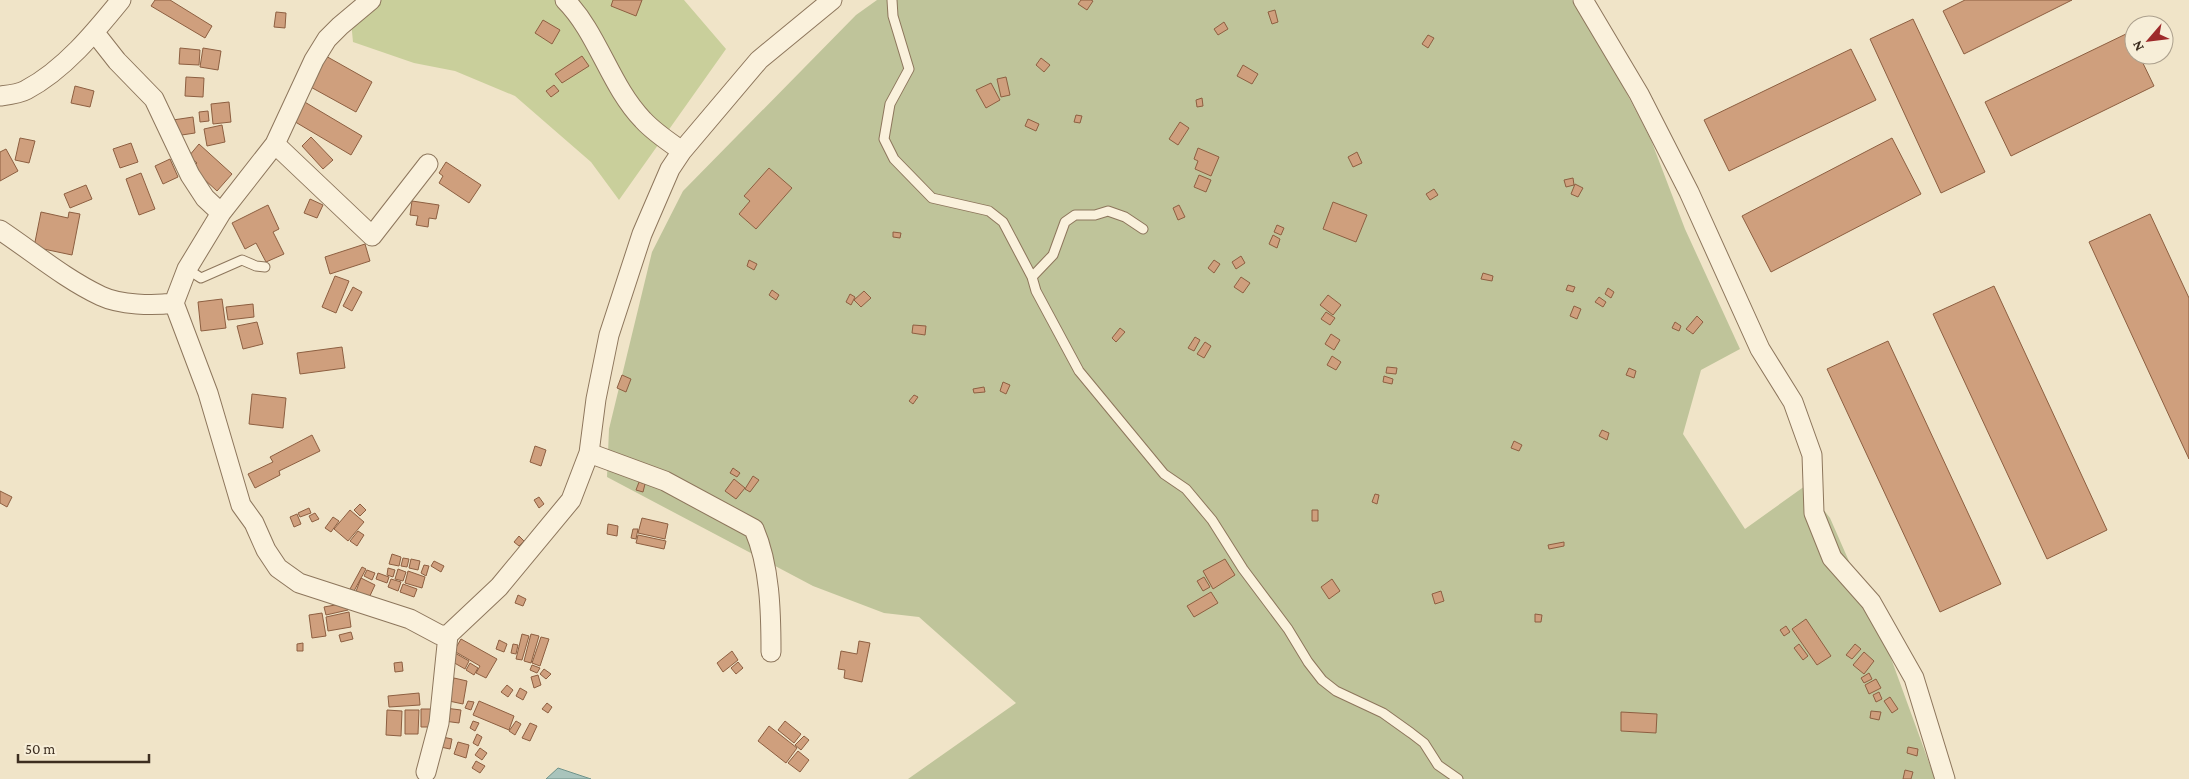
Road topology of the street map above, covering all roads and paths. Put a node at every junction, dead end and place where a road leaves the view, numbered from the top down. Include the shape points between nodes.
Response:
1 (121, 0) edge
2 (370, 0) edge
3 (565, 0) edge
4 (832, 0) edge
5 (892, 0) edge
6 (1583, 0) edge
7 (94, 33) junction
8 (0, 96) edge
9 (275, 144) junction
10 (682, 151) junction
11 (428, 164) dead end
12 (221, 213) junction
13 (1143, 229) dead end
14 (0, 230) edge
15 (265, 268) dead end
16 (187, 269) junction
17 (1032, 277) junction
18 (174, 303) junction
19 (589, 453) junction
20 (448, 635) junction
21 (771, 652) dead end
22 (426, 772) dead end
23 (1458, 779) edge
24 (1944, 779) edge

1 - 7 street
2 - 9 street via 327,39
3 - 10 street via 580,15 608,68 642,119
4 - 10 street via 758,60
5 - 17 lane via 893,16 909,69 890,104 884,139 894,159 932,198 989,211 1003,222
6 - 24 street via 1639,94 1690,192 1760,349 1793,402 1812,455 1814,513 1832,558 1871,602 1914,678
7 - 8 street via 56,69 25,91
7 - 12 street via 154,99 190,175 205,198
9 - 11 street via 372,236
9 - 12 street
10 - 19 street via 670,169 642,234 609,335
12 - 16 street
13 - 17 lane via 1108,211 1075,215 1065,222 1053,255
14 - 18 street via 66,276 103,297 152,306
15 - 16 lane via 242,260 201,278
16 - 18 street
17 - 23 lane via 1036,291 1079,371 1164,474 1186,490 1212,520 1242,569 1322,680 1411,732 1424,743 1438,765
18 - 20 street via 208,393 241,505 278,568 299,583 410,619 440,635
19 - 20 street via 571,500 499,587
19 - 21 street via 665,481 754,529 766,576
20 - 22 street via 439,723

